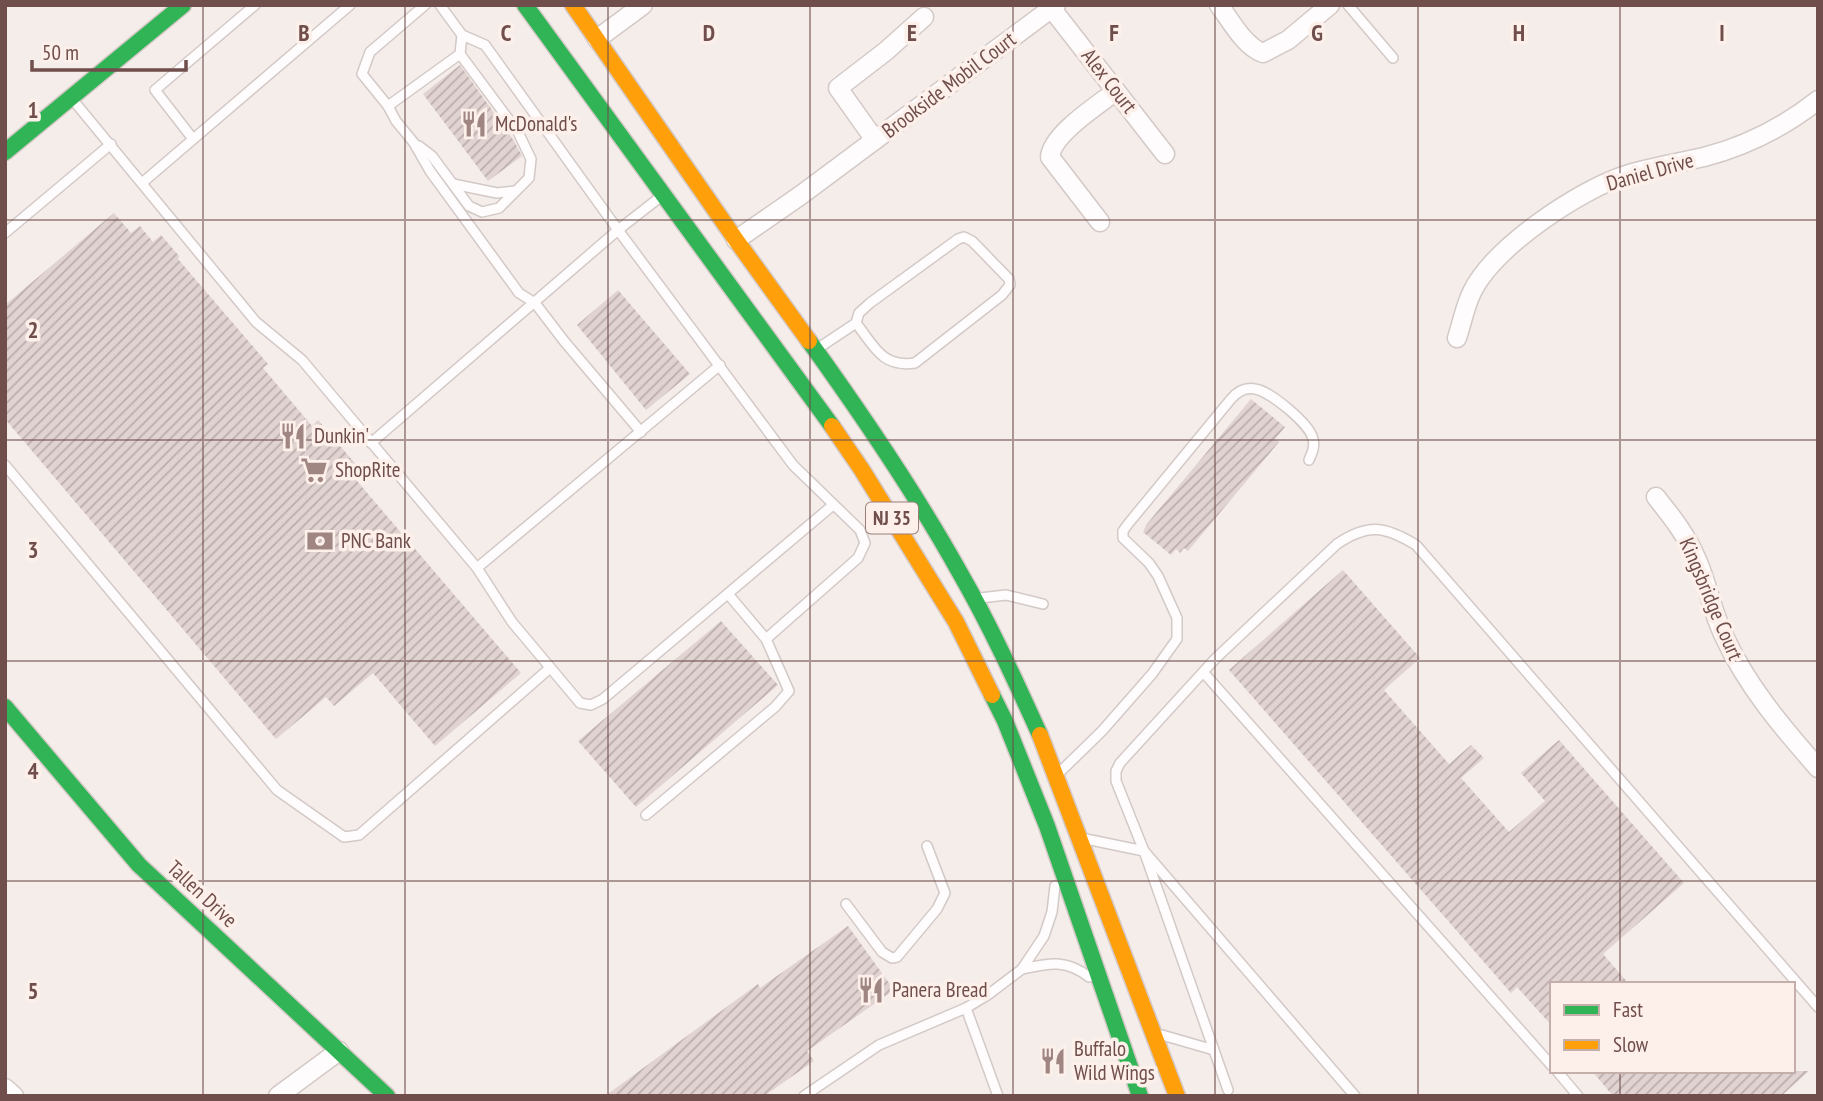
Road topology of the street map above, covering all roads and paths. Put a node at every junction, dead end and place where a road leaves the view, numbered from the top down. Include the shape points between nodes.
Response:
1 (183, 5) edge
2 (256, 5) edge
3 (350, 5) edge
4 (425, 5) edge
5 (440, 5) edge
6 (525, 5) edge
7 (573, 5) edge
8 (643, 5) edge
9 (1219, 5) edge
10 (1330, 5) edge
11 (1348, 5) edge
12 (1048, 8) edge
13 (924, 17) dead end
14 (462, 35) junction
15 (597, 39) junction
16 (460, 54) junction
17 (1393, 58) dead end
18 (1116, 90) junction
19 (71, 98) junction
20 (1818, 100) edge
21 (388, 106) junction
22 (193, 139) junction
23 (875, 140) junction
24 (414, 143) junction
25 (111, 144) junction
26 (5, 152) edge
27 (1165, 154) dead end
28 (142, 183) junction
29 (453, 184) junction
30 (515, 191) junction
31 (664, 195) junction
32 (1100, 222) dead end
33 (618, 230) junction
34 (5, 233) edge
35 (736, 240) junction
36 (535, 303) junction
37 (856, 323) junction
38 (1457, 338) dead end
39 (816, 350) junction
40 (720, 365) junction
41 (641, 432) junction
42 (371, 443) junction
43 (1309, 460) dead end
44 (5, 465) edge
45 (1656, 497) dead end
46 (833, 505) junction
47 (477, 568) junction
48 (728, 594) junction
49 (974, 599) junction
50 (1043, 604) dead end
51 (765, 639) junction
52 (550, 668) junction
53 (1204, 673) junction
54 (5, 706) edge
55 (1818, 768) edge
56 (1056, 776) junction
57 (646, 815) dead end
58 (1079, 837) junction
59 (1051, 839) junction
60 (927, 846) dead end
61 (1144, 851) junction
62 (846, 904) dead end
63 (1022, 969) junction
64 (1106, 998) junction
65 (1818, 1007) edge
66 (966, 1008) junction
67 (1152, 1033) junction
68 (1214, 1050) junction
69 (340, 1051) junction
70 (1550, 1064) edge
71 (1559, 1073) edge
72 (5, 1088) edge
73 (1228, 1090) dead end
74 (14, 1096) edge
75 (278, 1096) edge
76 (387, 1096) edge
77 (804, 1096) edge
78 (998, 1096) edge
79 (1140, 1096) edge
80 (1177, 1096) edge
81 (1355, 1096) edge
82 (1578, 1096) edge

1 - 19 main road
2 - 22 lane via 155,90
3 - 22 lane
4 - 21 lane via 370,52 362,74
5 - 14 lane
6 - 31 main road, NJ 35
7 - 15 main road, NJ 35
8 - 15 street
9 - 10 street via 1249,44 1263,53 1288,40
11 - 17 lane
12 - 18 street, Alex Court
12 - 23 street, Brookside Mobil Court
13 - 23 street via 838,88
14 - 16 lane
14 - 33 lane via 485,45
15 - 35 main road, NJ 35
16 - 21 lane
16 - 30 lane via 518,132 531,159 529,178
18 - 27 street, Alex Court
18 - 32 street via 1061,135 1050,150 1050,157
19 - 25 lane
19 - 26 main road
20 - 38 street, Daniel Drive via 1742,145 1623,176 1559,207 1491,265 1472,292
21 - 24 lane
22 - 28 lane
23 - 35 street, Brookside Mobil Court
24 - 29 lane via 432,156
24 - 36 lane via 429,171 519,293
25 - 28 lane
25 - 34 lane
28 - 42 lane via 256,322 302,360
29 - 30 lane via 497,193
29 - 30 lane via 469,206 482,212 499,208
31 - 33 lane
31 - 59 main road, NJ 35 via 862,470 956,622 1005,721
33 - 36 lane
33 - 40 lane
35 - 39 main road, NJ 35
36 - 41 lane
36 - 42 lane
37 - 37 lane via 883,358 898,365 915,363 1002,295 1009,279 964,237 870,303
37 - 39 lane
39 - 49 main road, NJ 35 via 925,512
40 - 41 lane
40 - 46 lane via 793,465
41 - 47 lane
42 - 47 lane
43 - 56 lane via 1314,446 1305,424 1263,391 1240,391 1128,524 1123,538 1158,576 1177,618 1177,639 1102,731
44 - 52 lane via 277,790 344,837 359,835
45 - 55 street, Kingsbridge Court via 1681,528 1698,561 1712,607 1743,672
46 - 48 lane
46 - 51 lane via 860,530 865,542 858,558
47 - 52 lane via 512,622
48 - 51 lane
48 - 52 lane via 591,705 580,703
49 - 50 lane via 1006,595
49 - 56 main road, NJ 35
51 - 57 lane via 789,691
53 - 61 lane via 1116,771
53 - 65 lane via 1337,544 1355,531 1396,532 1416,545
53 - 70 lane
54 - 69 main road, Tallen Drive via 139,865
56 - 58 main road, NJ 35
58 - 61 lane
58 - 67 main road, NJ 35
59 - 63 lane via 1052,912 1044,936
59 - 64 main road, NJ 35
60 - 62 lane via 945,893 901,954 892,958 881,952
61 - 68 lane
61 - 81 lane
63 - 64 lane via 1048,963 1069,965 1087,975
63 - 66 lane
64 - 79 main road, NJ 35
66 - 77 lane via 879,1045
66 - 78 lane
67 - 68 lane
67 - 80 main road, NJ 35
68 - 73 lane
69 - 75 street
69 - 76 main road, Tallen Drive
71 - 82 lane
72 - 74 street

